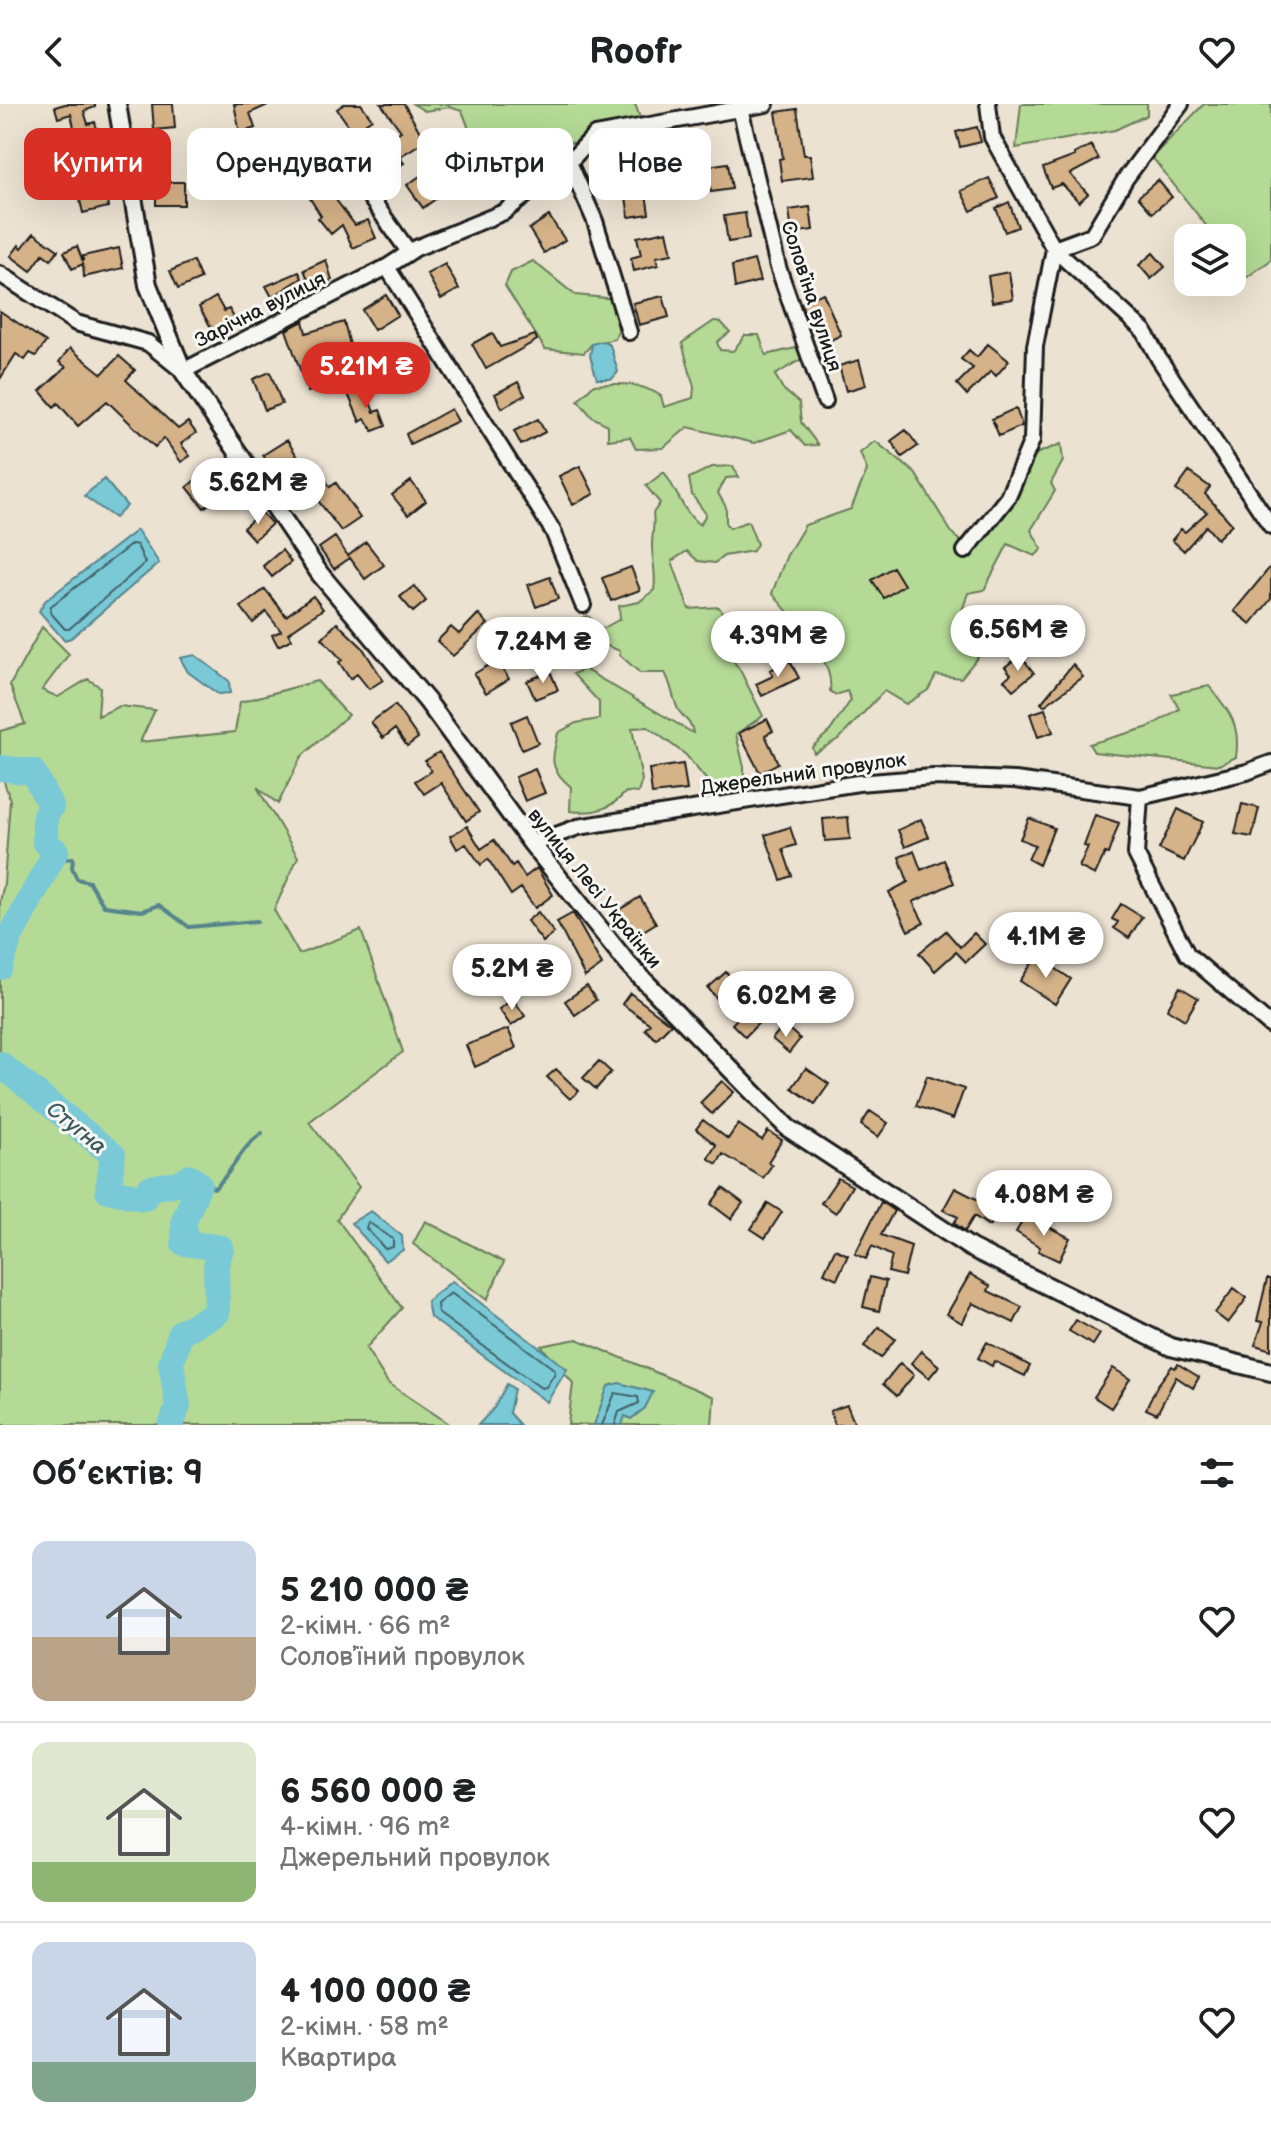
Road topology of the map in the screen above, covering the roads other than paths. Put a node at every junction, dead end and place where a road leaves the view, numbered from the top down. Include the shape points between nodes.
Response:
1 (117, 104) edge
2 (766, 104) edge
3 (988, 104) edge
4 (1181, 104) edge
5 (739, 107) edge
6 (573, 158) edge
7 (573, 171) edge
8 (372, 200) edge
9 (520, 200) edge
10 (1054, 249) junction
11 (409, 252) junction
12 (387, 267) junction
13 (0, 274) edge
14 (629, 332) dead end
15 (183, 371) junction
16 (825, 401) dead end
17 (1271, 526) edge
18 (965, 551) dead end
19 (583, 605) dead end
20 (1271, 763) edge
21 (1140, 797) junction
22 (532, 844) junction
23 (1271, 1026) edge
24 (1271, 1372) edge

1 - 15 street, Зарічна вулиця via 148,285
2 - 5 street
3 - 10 street via 992,137
4 - 10 street via 1092,235
5 - 6 street via 595,135
5 - 16 street, Соловʼїна вулиця via 778,267
7 - 14 street via 595,221
8 - 11 street
9 - 11 street via 504,212
10 - 17 street via 1144,331
10 - 18 street via 1035,346 1032,440 1008,497
11 - 12 street
12 - 15 street, Зарічна вулиця
12 - 19 street via 553,531
13 - 15 street via 76,323 148,343
15 - 22 street, вулиця Лесі Українки via 320,574 427,701
20 - 21 street, Джерельний провулок
21 - 22 street, Джерельний провулок via 1015,780 933,777 858,783 578,827
21 - 23 street via 1136,854 1187,954
22 - 24 street, вулиця Лесі Українки via 628,964 788,1128 971,1248 1171,1347

